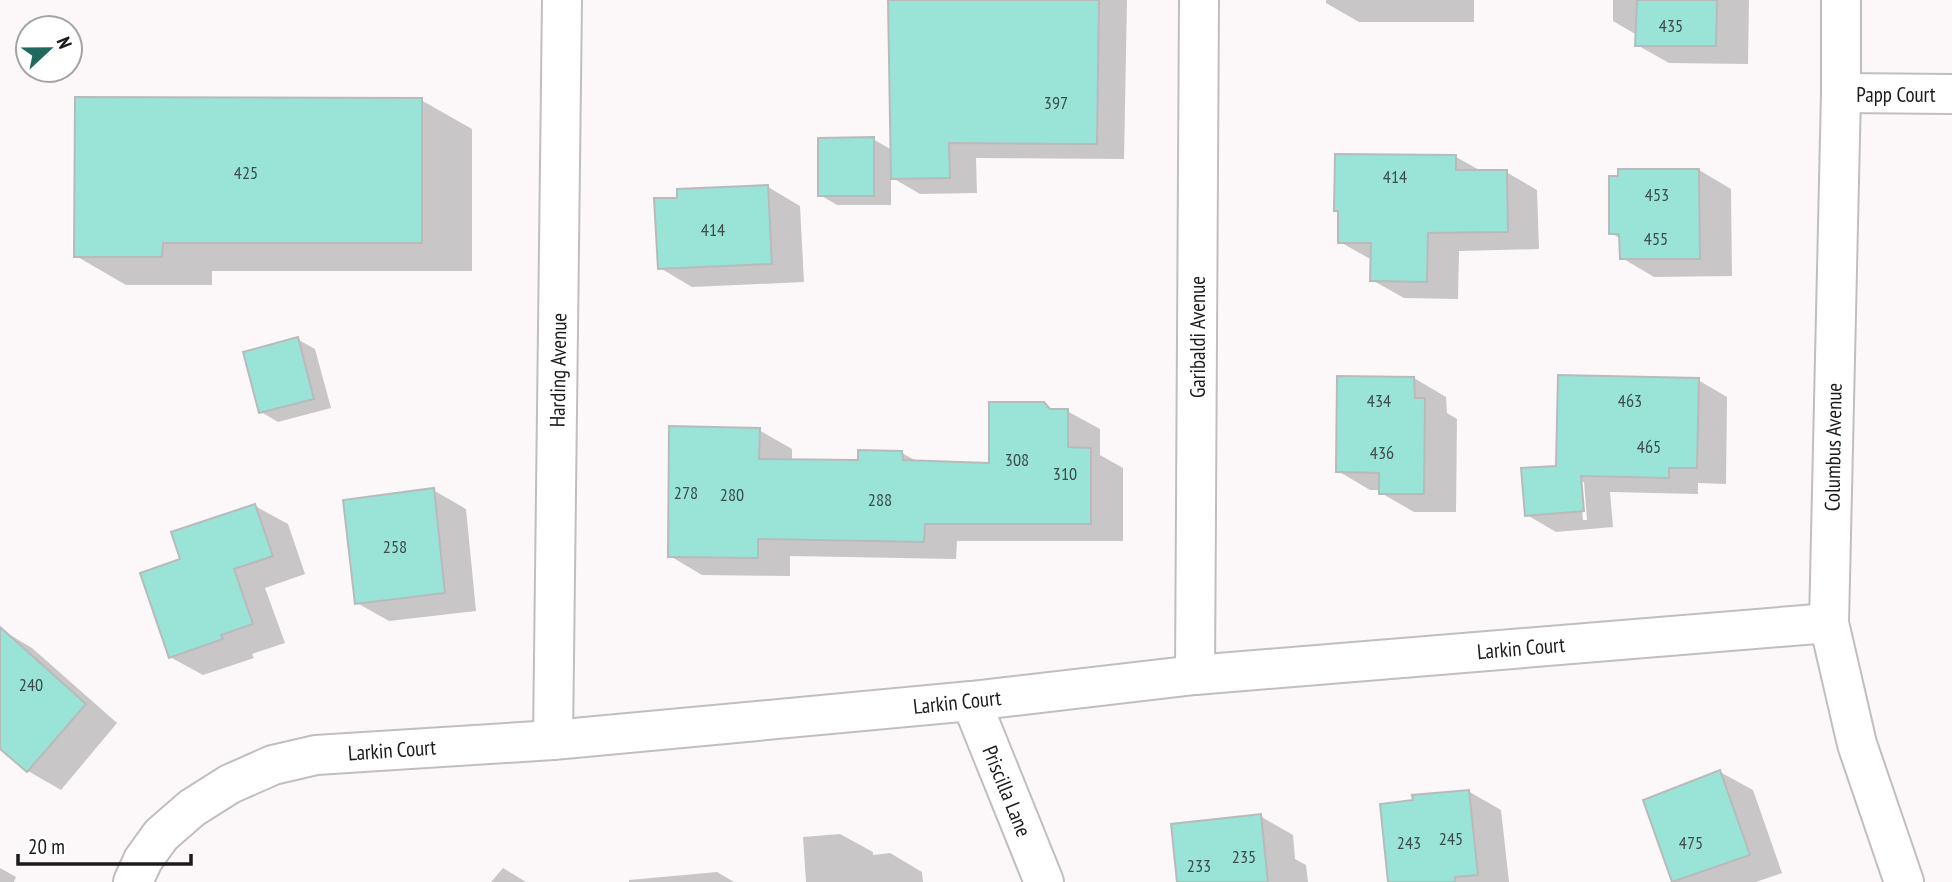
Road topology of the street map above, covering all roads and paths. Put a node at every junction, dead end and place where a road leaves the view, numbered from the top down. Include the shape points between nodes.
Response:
1 (562, 0) edge
2 (1199, 0) edge
3 (1841, 0) edge
4 (1841, 93) junction
5 (1952, 94) edge
6 (1829, 624) junction
7 (1195, 675) junction
8 (971, 701) junction
9 (553, 740) junction
10 (133, 882) edge
11 (1044, 882) edge
12 (1904, 882) edge

1 - 9 street, Harding Avenue
2 - 7 street, Garibaldi Avenue
3 - 4 street, Columbus Avenue
4 - 5 street, Papp Court
4 - 6 street, Columbus Avenue
6 - 7 street, Larkin Court
6 - 12 street, Columbus Avenue via 1857,744
7 - 8 street, Larkin Court
8 - 9 street, Larkin Court
8 - 11 street, Priscilla Lane
9 - 10 street, Larkin Court via 316,755 273,765 192,808 161,835

